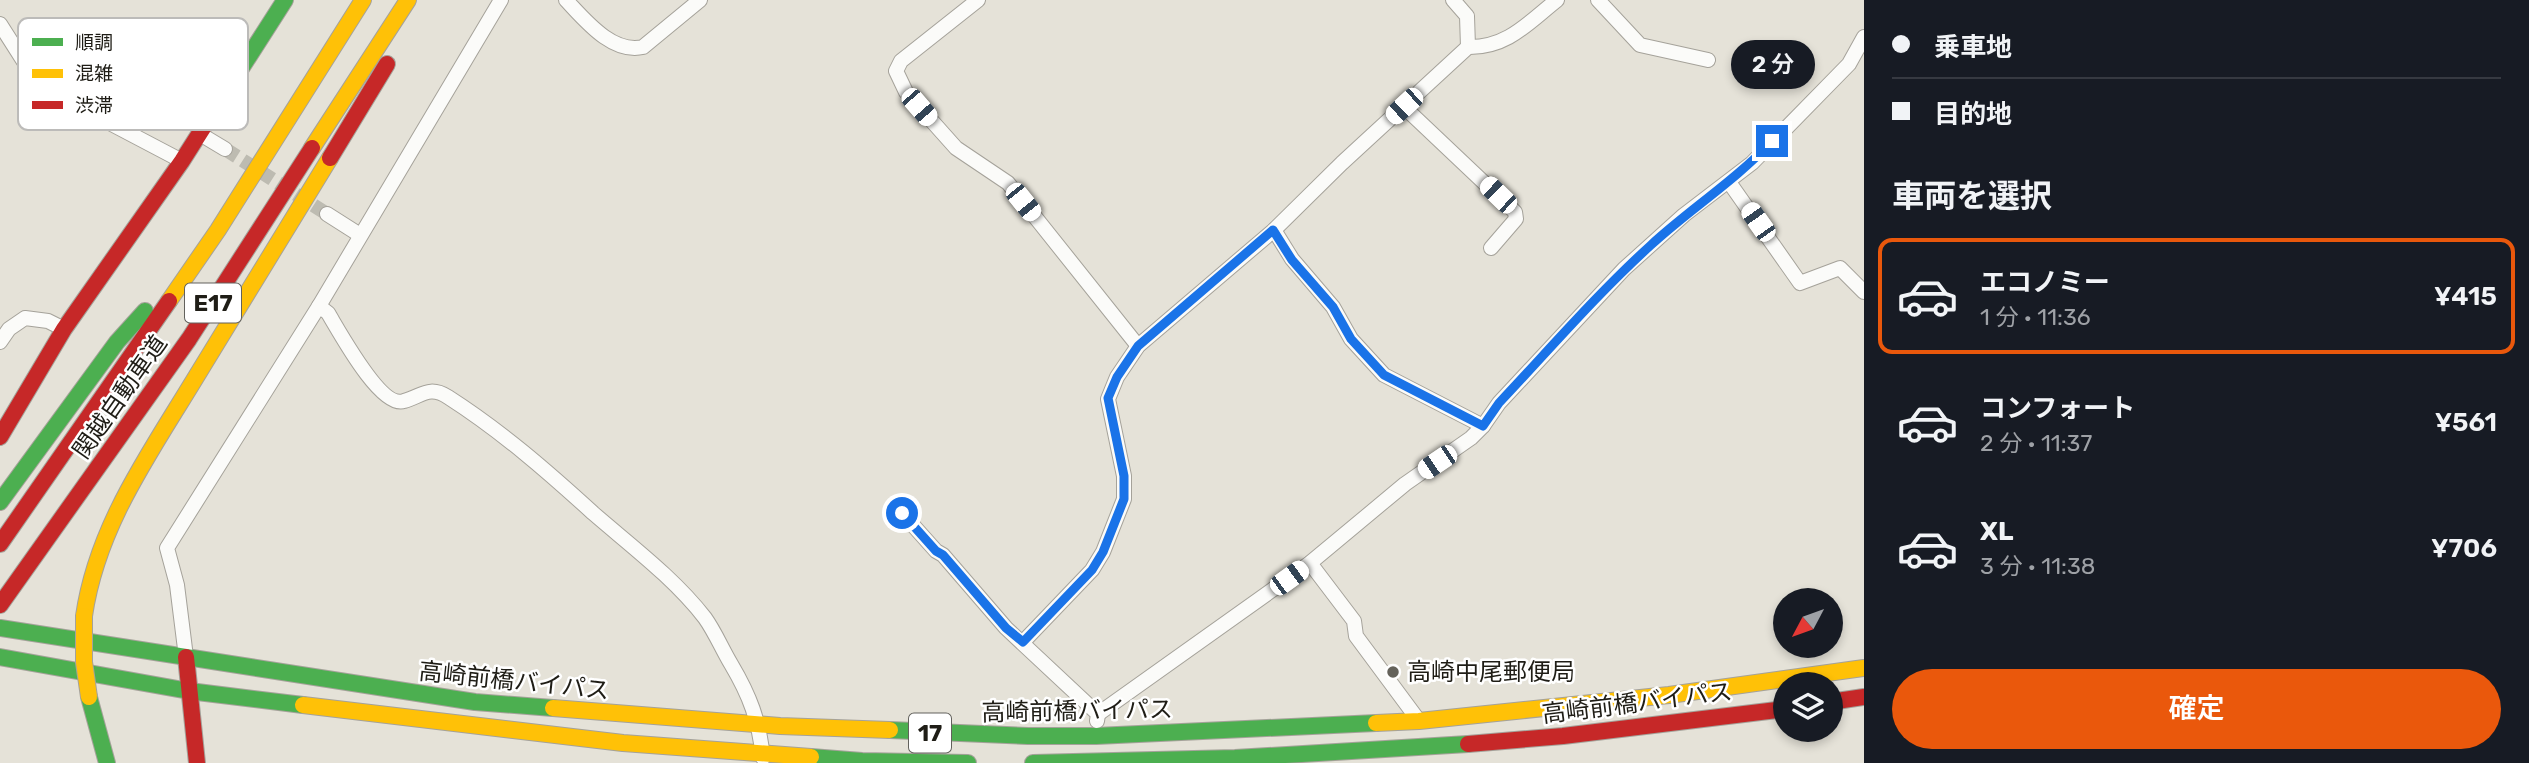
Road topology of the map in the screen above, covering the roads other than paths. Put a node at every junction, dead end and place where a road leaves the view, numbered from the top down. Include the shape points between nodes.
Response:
1 (363, 0) edge
2 (408, 0) edge
3 (419, 0) edge
4 (501, 0) edge
5 (566, 0) edge
6 (701, 0) edge
7 (978, 0) edge
8 (1453, 0) edge
9 (1557, 0) edge
10 (1598, 0) edge
11 (281, 2) edge
12 (0, 24) edge
13 (1864, 37) edge
14 (1468, 47) junction
15 (18, 52) edge
16 (248, 56) edge
17 (1708, 60) dead end
18 (1404, 106) junction
19 (123, 130) edge
20 (202, 130) edge
21 (200, 134) junction
22 (225, 149) tunnel mouth
23 (182, 161) junction
24 (1729, 182) junction
25 (327, 214) tunnel mouth
26 (218, 230) junction
27 (1273, 230) junction
28 (360, 235) junction
29 (1491, 248) dead end
30 (1864, 292) edge
31 (319, 306) junction
32 (64, 329) junction
33 (0, 342) edge
34 (1138, 346) junction
35 (1483, 426) junction
36 (0, 437) edge
37 (0, 502) edge
38 (902, 513) dead end
39 (0, 544) edge
40 (1310, 563) junction
41 (3, 601) edge
42 (0, 628) edge
43 (1023, 642) junction
44 (0, 657) edge
45 (186, 657) junction
46 (1864, 668) edge
47 (189, 691) junction
48 (1864, 697) edge
49 (1843, 700) edge
50 (1773, 710) edge
51 (1098, 714) junction
52 (1419, 721) junction
53 (758, 723) junction
54 (1096, 736) junction
55 (763, 759) edge
56 (107, 763) edge
57 (197, 763) edge
58 (968, 763) edge
59 (1033, 763) edge

1 - 26 main road, 関越自動車道 / E17
2 - 41 main road, 関越自動車道 / E17 via 189,339
3 - 56 main road, bridge via 385,68 107,529 93,567 84,616 89,697
4 - 28 street
5 - 6 street via 602,35 635,48 643,47
7 - 34 street via 901,61 897,77 951,143 1008,183
8 - 14 street via 1467,16
9 - 14 street via 1510,36 1488,47
10 - 17 street via 1640,45
11 - 16 main road
12 - 15 street
13 - 24 street via 1849,64
14 - 18 street
18 - 27 street
18 - 29 street via 1515,212 1516,219
19 - 23 street
20 - 21 main road
21 - 22 street
21 - 23 main road
23 - 32 main road
24 - 30 street via 1801,282 1840,268
24 - 35 street via 1624,269
25 - 28 street
26 - 37 main road via 117,342
26 - 39 main road, 関越自動車道 / E17
27 - 34 street
27 - 35 street via 1333,307 1351,339 1384,375
28 - 31 street
31 - 45 street via 167,548
31 - 53 street via 386,396 403,402 423,392 438,393 472,413 540,464 673,584 712,628
32 - 33 street via 24,318
32 - 36 main road
34 - 43 street via 1108,398 1124,476 1124,499 1116,520 1092,570
35 - 40 street
38 - 43 street
40 - 51 street
40 - 52 street via 1353,621 1356,636
42 - 45 main road, 高崎前橋バイパス / 17
43 - 51 street
44 - 47 main road, 高崎前橋バイパス / 17
45 - 47 main road
45 - 53 main road, 高崎前橋バイパス / 17 via 475,702
46 - 52 main road, 高崎前橋バイパス / 17 via 1669,695
47 - 55 main road, 高崎前橋バイパス / 17
47 - 57 main road
48 - 49 main road
50 - 59 main road, 高崎前橋バイパス via 1438,746
51 - 54 street
52 - 54 main road, 高崎前橋バイパス / 17
53 - 54 main road, 高崎前橋バイパス / 17 via 977,735
53 - 55 street
55 - 58 main road, 高崎前橋バイパス / 17

